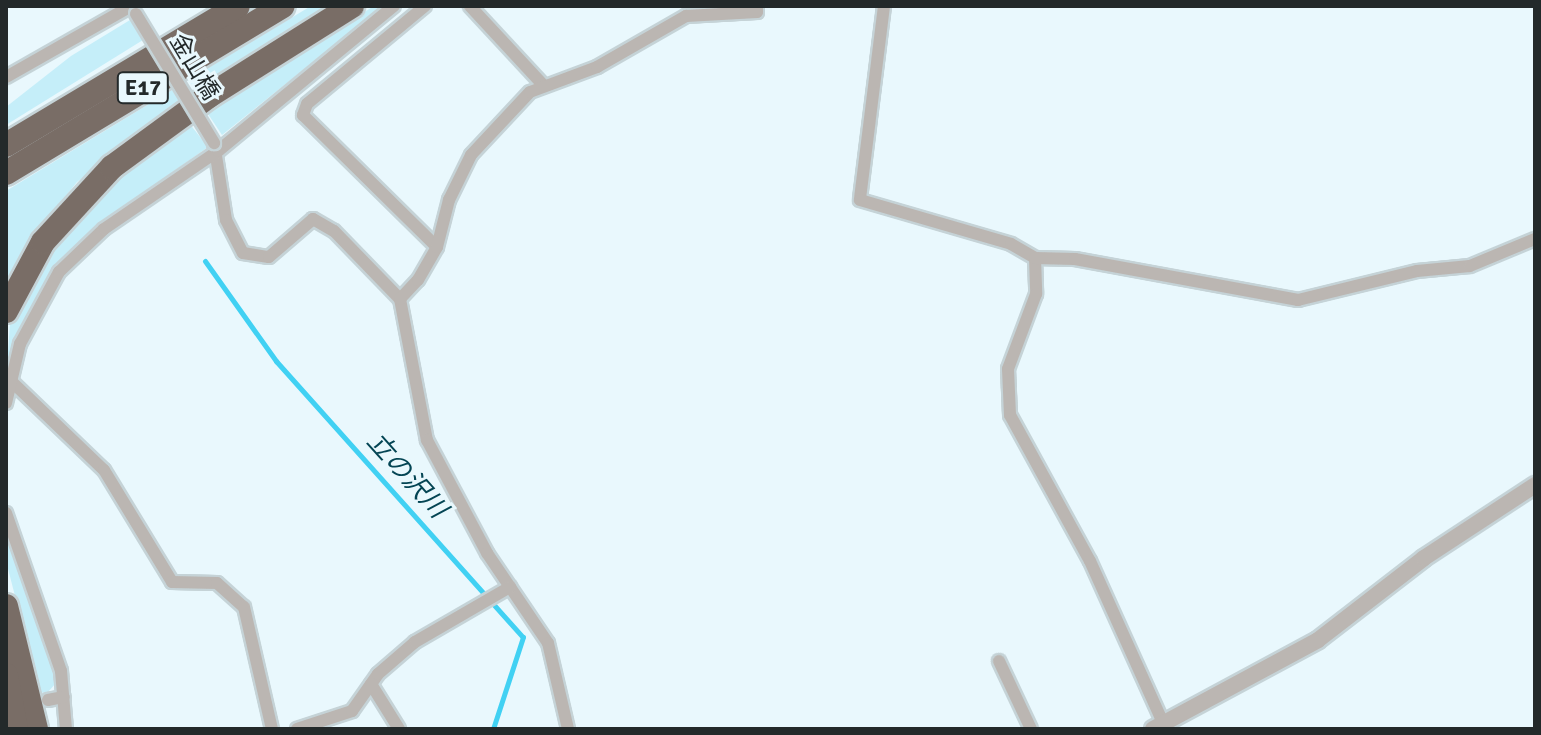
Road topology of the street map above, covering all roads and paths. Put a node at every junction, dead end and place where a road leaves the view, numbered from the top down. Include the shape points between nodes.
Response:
1 (238, 6) edge
2 (283, 6) edge
3 (352, 6) edge
4 (394, 6) edge
5 (425, 6) edge
6 (470, 6) edge
7 (757, 6) edge
8 (884, 6) edge
9 (131, 9) edge
10 (6, 77) edge
11 (544, 86) junction
12 (6, 145) edge
13 (216, 147) junction
14 (6, 173) edge
15 (1535, 239) edge
16 (437, 247) junction
17 (1035, 258) junction
18 (400, 299) junction
19 (6, 311) edge
20 (10, 380) junction
21 (6, 403) edge
22 (1535, 485) edge
23 (6, 513) edge
24 (510, 587) junction
25 (6, 606) edge
26 (999, 661) dead end
27 (6, 675) edge
28 (371, 684) junction
29 (64, 697) junction
30 (48, 700) dead end
31 (1160, 727) edge
32 (16, 729) edge
33 (36, 729) edge
34 (66, 729) edge
35 (272, 729) edge
36 (297, 729) edge
37 (399, 729) edge
38 (568, 729) edge
39 (1031, 729) edge

1 - 12 highway, E17
2 - 14 highway, E17
3 - 19 highway via 209,96 112,167 43,242
4 - 13 street
5 - 16 street via 307,104 303,115
6 - 11 street
7 - 11 street via 757,12 686,16 597,67
8 - 17 street via 860,200 1011,244
9 - 10 street
9 - 13 street, 金山橋, bridge
11 - 16 street via 530,92 471,155 449,200
13 - 18 street via 226,220 243,253 269,257 313,219 354,250
13 - 20 street via 104,229 59,272 20,344
15 - 17 street via 1470,266 1417,271 1298,300 1075,259
16 - 18 street
17 - 31 street via 1036,294 1008,369 1010,415 1090,561
18 - 24 street via 427,440
20 - 21 street
20 - 35 street via 104,470 172,582 217,583 244,607
22 - 31 street via 1424,558 1318,640
23 - 29 street via 61,671
24 - 28 street via 415,642
24 - 38 street via 548,643
25 - 33 highway
26 - 39 street
27 - 32 highway
28 - 36 street via 352,711
28 - 37 street
29 - 30 street
29 - 34 street

